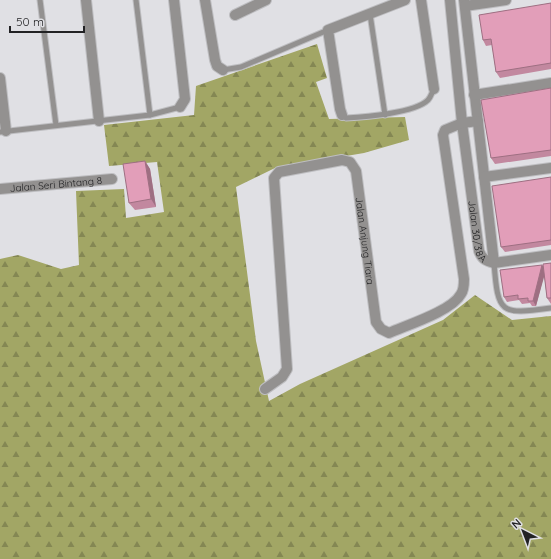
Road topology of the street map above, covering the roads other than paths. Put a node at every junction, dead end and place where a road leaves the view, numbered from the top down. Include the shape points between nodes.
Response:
1 (40, 0) edge
2 (86, 0) edge
3 (136, 0) edge
4 (174, 0) edge
5 (205, 0) edge
6 (266, 0) edge
7 (405, 0) edge
8 (421, 0) edge
9 (450, 0) edge
10 (506, 0) edge
11 (464, 3) edge
12 (370, 14) junction
13 (235, 15) dead end
14 (328, 30) junction
15 (223, 70) joint
16 (0, 78) edge
17 (551, 84) edge
18 (434, 89) joint
19 (474, 95) junction
20 (180, 108) joint
21 (342, 114) joint
22 (150, 115) junction
23 (385, 115) junction
24 (99, 121) junction
25 (478, 121) junction
26 (462, 123) junction
27 (56, 126) junction
28 (3, 132) edge
29 (551, 168) edge
30 (484, 177) junction
31 (112, 179) dead end
32 (0, 189) edge
33 (551, 255) edge
34 (494, 263) junction
35 (551, 308) edge
36 (265, 389) dead end

1 - 27 lane
2 - 24 street
3 - 22 lane
4 - 20 street via 185,99
5 - 15 street via 215,60 217,66
6 - 13 street
7 - 12 street
8 - 18 street
9 - 26 street, Jalan 30/38A
10 - 11 street
11 - 19 street, Jalan 30/38A
12 - 14 street
12 - 23 lane
14 - 15 lane via 241,67
14 - 21 street
16 - 28 street
17 - 19 street
18 - 23 lane via 429,99 423,103
19 - 25 street, Jalan 30/38A
20 - 22 lane
21 - 23 lane via 346,118
22 - 24 lane
24 - 27 lane
25 - 26 street, Jalan Anjung Tiara
25 - 30 street, Jalan 30/38A
26 - 34 street, Jalan 30/38A via 478,251 486,261
26 - 36 street, Jalan Anjung Tiara via 444,130 443,135 464,279 462,294 445,308 389,333 381,329 376,322 356,170 350,162 342,160 279,172 276,175 274,178 287,369 282,377
27 - 28 lane
29 - 30 street
30 - 34 street, Jalan 30/38A
31 - 32 street, Jalan Seri Bintang 8
33 - 34 street
34 - 35 lane via 498,296 504,307 519,312

